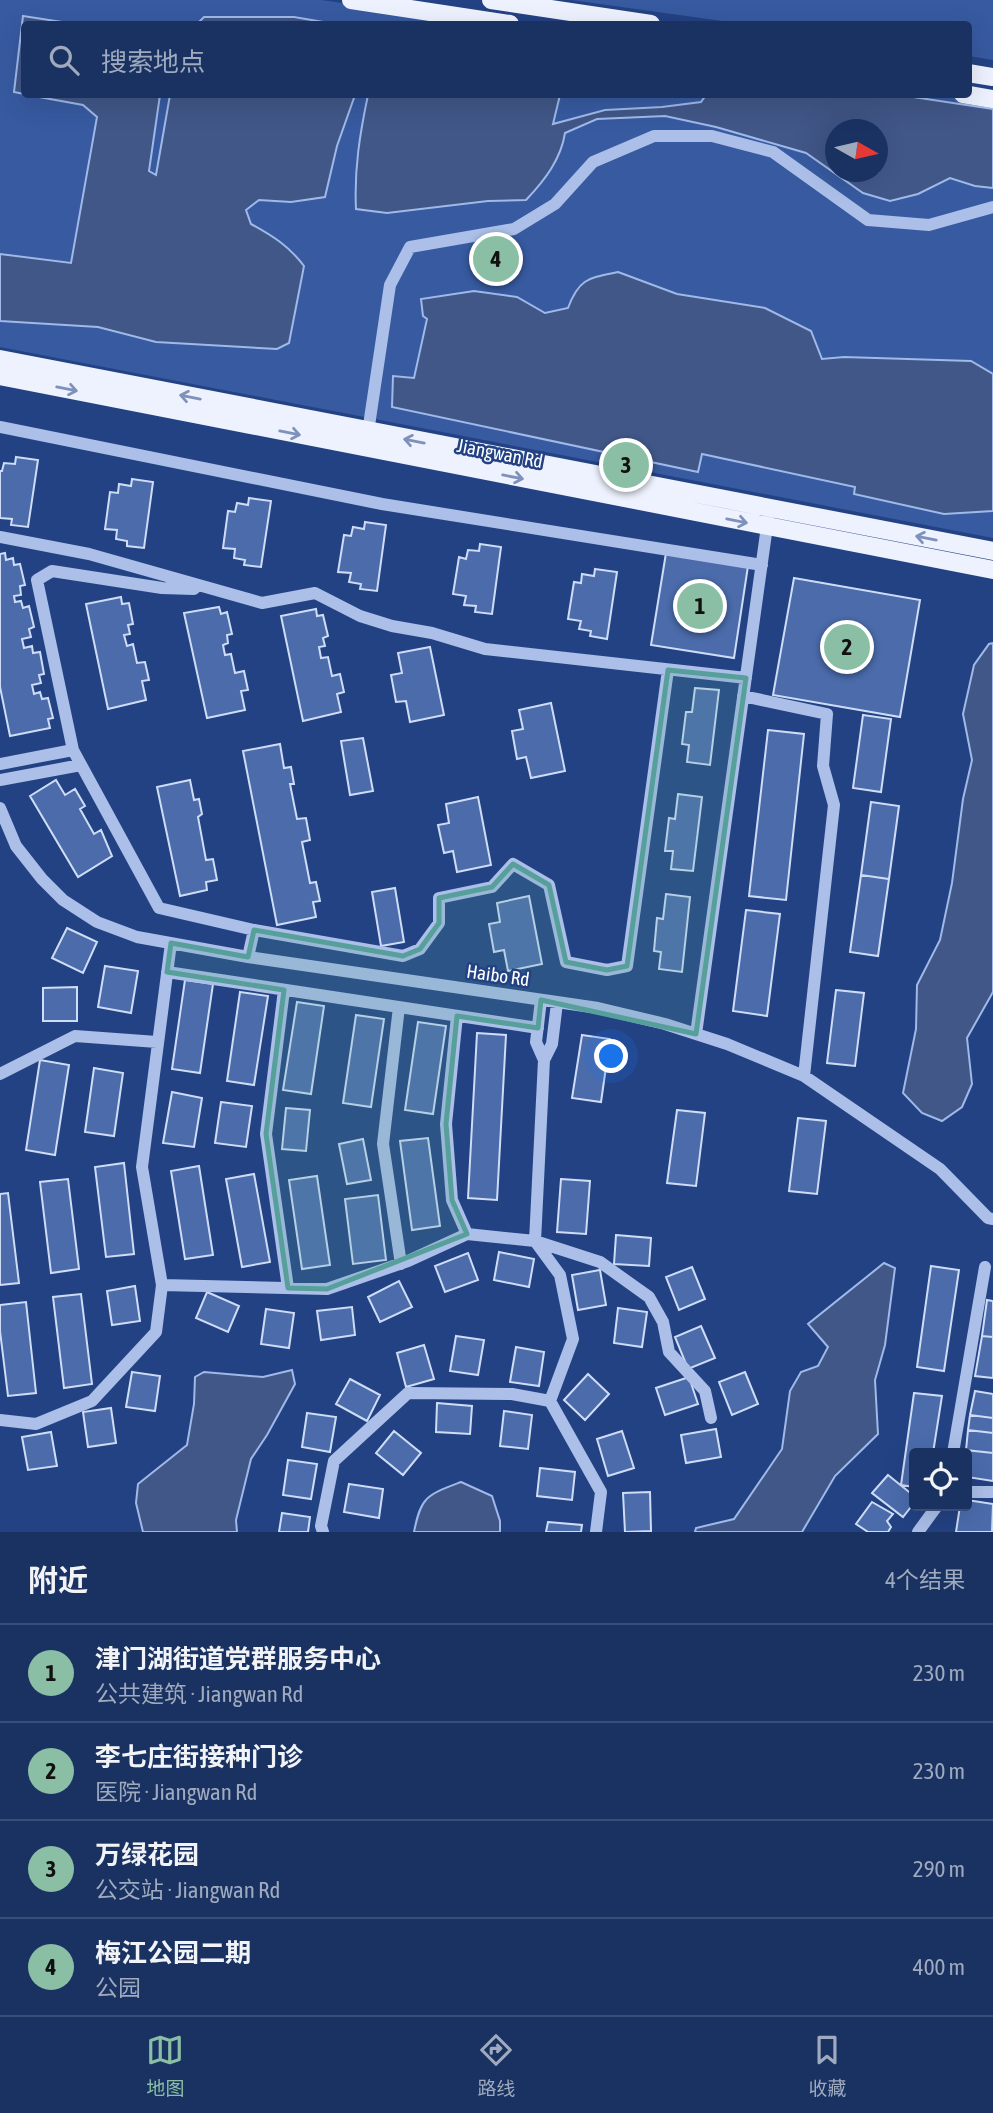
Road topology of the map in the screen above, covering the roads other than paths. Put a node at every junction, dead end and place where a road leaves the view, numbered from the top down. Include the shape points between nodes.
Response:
1 (351, 0) edge
2 (491, 0) edge
3 (490, 21) edge
4 (631, 21) edge
5 (972, 74) edge
6 (993, 77) edge
7 (972, 96) edge
8 (993, 99) edge
9 (993, 207) edge
10 (0, 359) edge
11 (0, 376) edge
12 (0, 427) edge
13 (368, 432) junction
14 (769, 509) junction
15 (767, 527) junction
16 (0, 537) edge
17 (993, 551) edge
18 (762, 565) junction
19 (993, 570) edge
20 (214, 590) junction
21 (668, 670) junction
22 (746, 678) junction
23 (743, 696) junction
24 (73, 750) junction
25 (0, 764) edge
26 (81, 765) junction
27 (0, 780) edge
28 (0, 808) edge
29 (254, 930) junction
30 (171, 943) junction
31 (247, 957) junction
32 (167, 972) junction
33 (284, 990) junction
34 (541, 1000) junction
35 (557, 1003) junction
36 (400, 1007) junction
37 (457, 1016) junction
38 (538, 1028) junction
39 (696, 1034) junction
40 (157, 1042) junction
41 (544, 1060) junction
42 (0, 1074) edge
43 (804, 1076) junction
44 (993, 1219) edge
45 (467, 1234) junction
46 (535, 1241) junction
47 (401, 1264) junction
48 (985, 1266) dead end
49 (162, 1285) junction
50 (288, 1288) junction
51 (550, 1401) junction
52 (711, 1418) dead end
53 (0, 1420) edge
54 (954, 1448) edge
55 (972, 1492) edge
56 (993, 1492) edge
57 (933, 1511) edge
58 (323, 1532) edge
59 (596, 1532) edge
60 (918, 1532) edge

1 - 3 main road
2 - 4 main road
5 - 6 main road
7 - 8 main road
9 - 13 street via 929,225 868,220 773,152 712,136 654,135 593,162 555,204 514,229 410,247 390,285
13 -> 10 main road, Jiangwan Rd
11 -> 15 main road, Jiangwan Rd
12 - 18 street via 382,504
14 -> 13 main road, Jiangwan Rd
14 - 15 street
17 -> 14 main road, Jiangwan Rd
15 - 18 street
15 - 19 main road, Jiangwan Rd
16 - 20 street via 89,554
18 - 22 street
20 - 21 street via 262,603 315,593 360,616 485,649
20 - 24 street via 162,588 52,570 37,580
21 - 22 street
21 - 29 street via 628,965 607,970 566,962 549,885 513,864 492,887 439,898 439,923 420,949 403,956
22 - 23 street
23 - 39 street
23 - 43 street via 827,714 823,766 834,805
24 - 25 street
24 - 26 street
26 - 27 street
26 - 29 street via 159,908
28 - 30 street, Haibo Rd via 16,846 63,900 97,922 137,937
29 - 31 street
30 - 31 street, Haibo Rd
30 - 32 street
31 - 34 street, Haibo Rd
32 - 33 street
32 - 40 street
33 - 36 street
33 - 50 street via 266,1134
34 - 35 street, Haibo Rd
34 - 38 street
35 - 39 street, Haibo Rd
35 - 41 street via 552,1044
36 - 37 street
36 - 47 street via 383,1144
37 - 38 street
37 - 45 street via 446,1124 452,1200
38 - 41 street via 537,1042
39 - 43 street, Haibo Rd
40 - 42 street via 75,1036
40 - 49 street via 142,1167
41 - 46 street
43 - 44 street, Haibo Rd via 940,1169
45 - 46 street
45 - 47 street
46 - 51 street via 560,1275 573,1339
46 - 52 street via 600,1262 649,1297 663,1322 670,1352 705,1391
47 - 50 street via 327,1289
48 - 54 street
49 - 50 street
49 - 53 street via 156,1332 92,1401 36,1424
51 - 58 street via 512,1394 408,1394 334,1461
51 - 59 street via 601,1492
55 - 56 street
57 - 60 street

